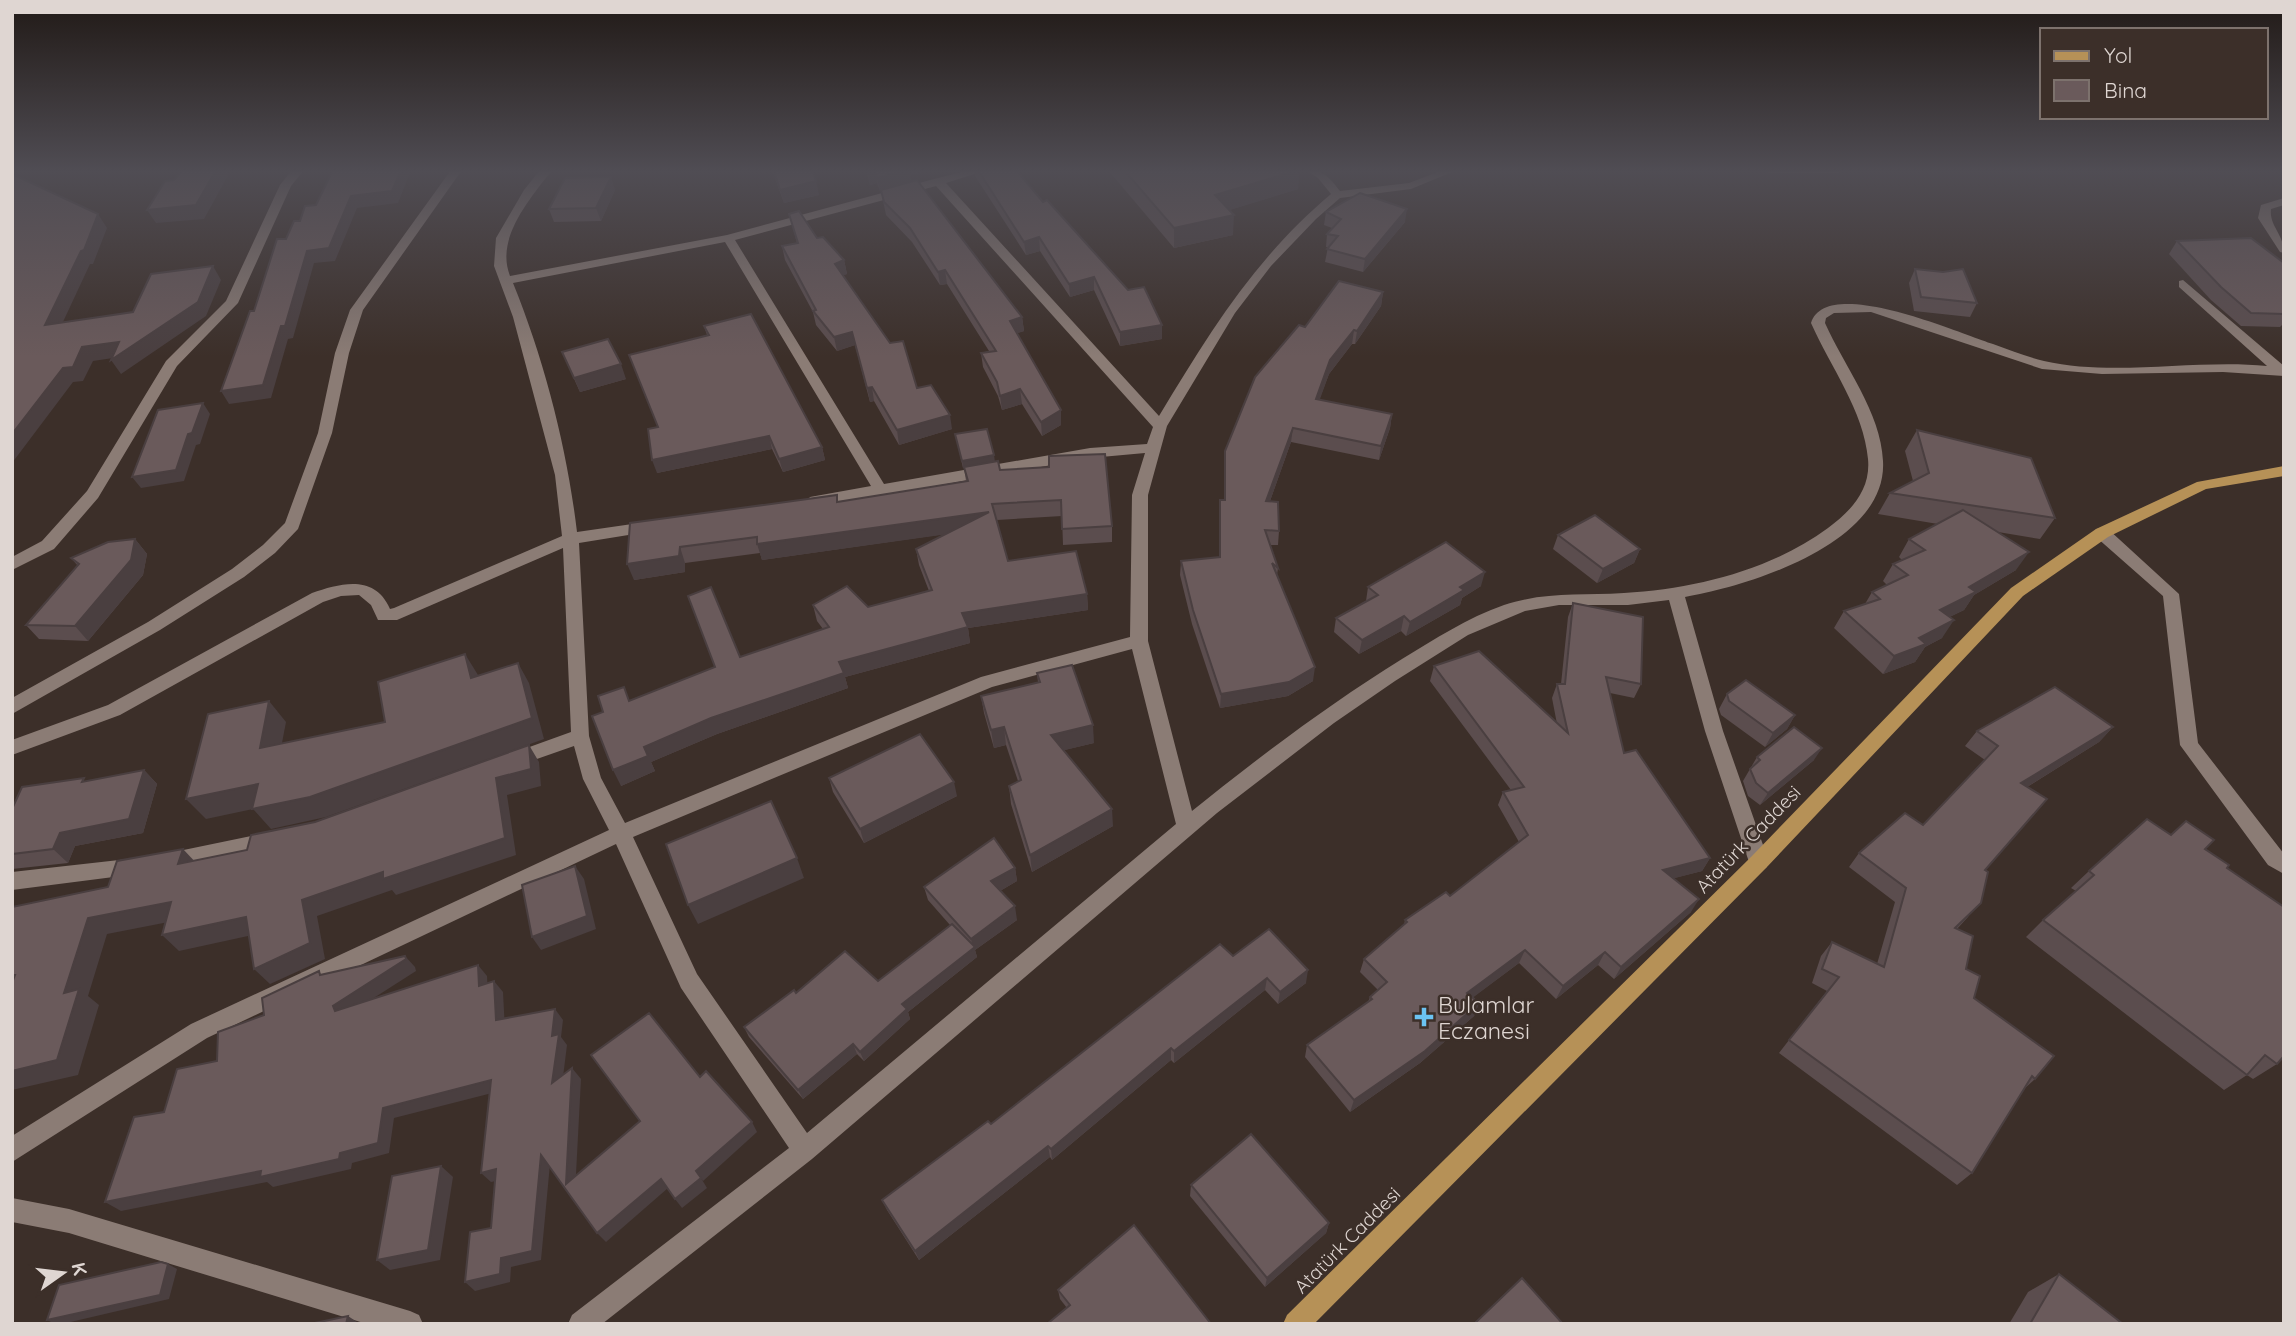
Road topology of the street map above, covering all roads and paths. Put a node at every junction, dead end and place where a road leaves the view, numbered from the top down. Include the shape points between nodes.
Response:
1 (264, 232) edge
2 (412, 232) edge
3 (505, 232) edge
4 (750, 232) edge
5 (985, 232) edge
6 (1299, 232) edge
7 (2274, 232) edge
8 (729, 238) junction
9 (2284, 248) edge
10 (506, 281) junction
11 (2183, 284) dead end
12 (2283, 372) edge
13 (1160, 426) junction
14 (1154, 448) junction
15 (2284, 471) edge
16 (881, 491) junction
17 (800, 503) edge
18 (665, 524) edge
19 (2102, 533) junction
20 (570, 538) junction
21 (12, 564) edge
22 (1676, 594) junction
23 (1139, 641) junction
24 (12, 707) edge
25 (580, 736) junction
26 (12, 748) edge
27 (492, 768) edge
28 (1186, 826) junction
29 (621, 833) junction
30 (289, 836) edge
31 (1759, 862) junction
32 (2284, 866) edge
33 (12, 881) edge
34 (12, 1150) edge
35 (805, 1150) junction
36 (12, 1210) edge
37 (410, 1324) edge
38 (581, 1324) edge
39 (1296, 1324) edge

1 - 21 street via 232,303 171,364 93,494 48,545
2 - 24 street via 357,310 342,353 325,433 292,525 238,573
3 - 10 street via 500,265
4 - 8 street
5 - 13 street
6 - 13 street via 1267,263 1229,312
7 - 9 street
8 - 10 street
8 - 16 street
10 - 20 street via 563,475
11 - 12 street
12 - 22 street via 2193,367 2070,369 2042,365 1872,308 1830,309 1819,316 1818,323 1872,436 1878,471 1869,497 1829,537 1797,554 1741,578
13 - 14 street
14 - 16 street via 1090,453
14 - 23 street via 1140,495
15 - 19 main road, Atatürk Caddesi via 2202,485
16 - 17 street
18 - 20 street
19 - 31 main road, Atatürk Caddesi via 2017,592
19 - 32 street via 2171,594 2189,745 2274,859
20 - 25 street
20 - 26 street via 397,614 384,616 375,595 351,588 306,601 114,710
22 - 28 street via 1550,600 1497,614 1454,635 1363,693 1263,763
22 - 31 street via 1714,731
23 - 28 street
23 - 29 street via 987,682
25 - 27 street
25 - 29 street via 592,779
28 - 35 street
29 - 34 street via 199,1031
29 - 35 street via 689,981
30 - 33 street via 160,863
31 - 39 main road, Atatürk Caddesi
35 - 38 street
36 - 37 street via 69,1221

